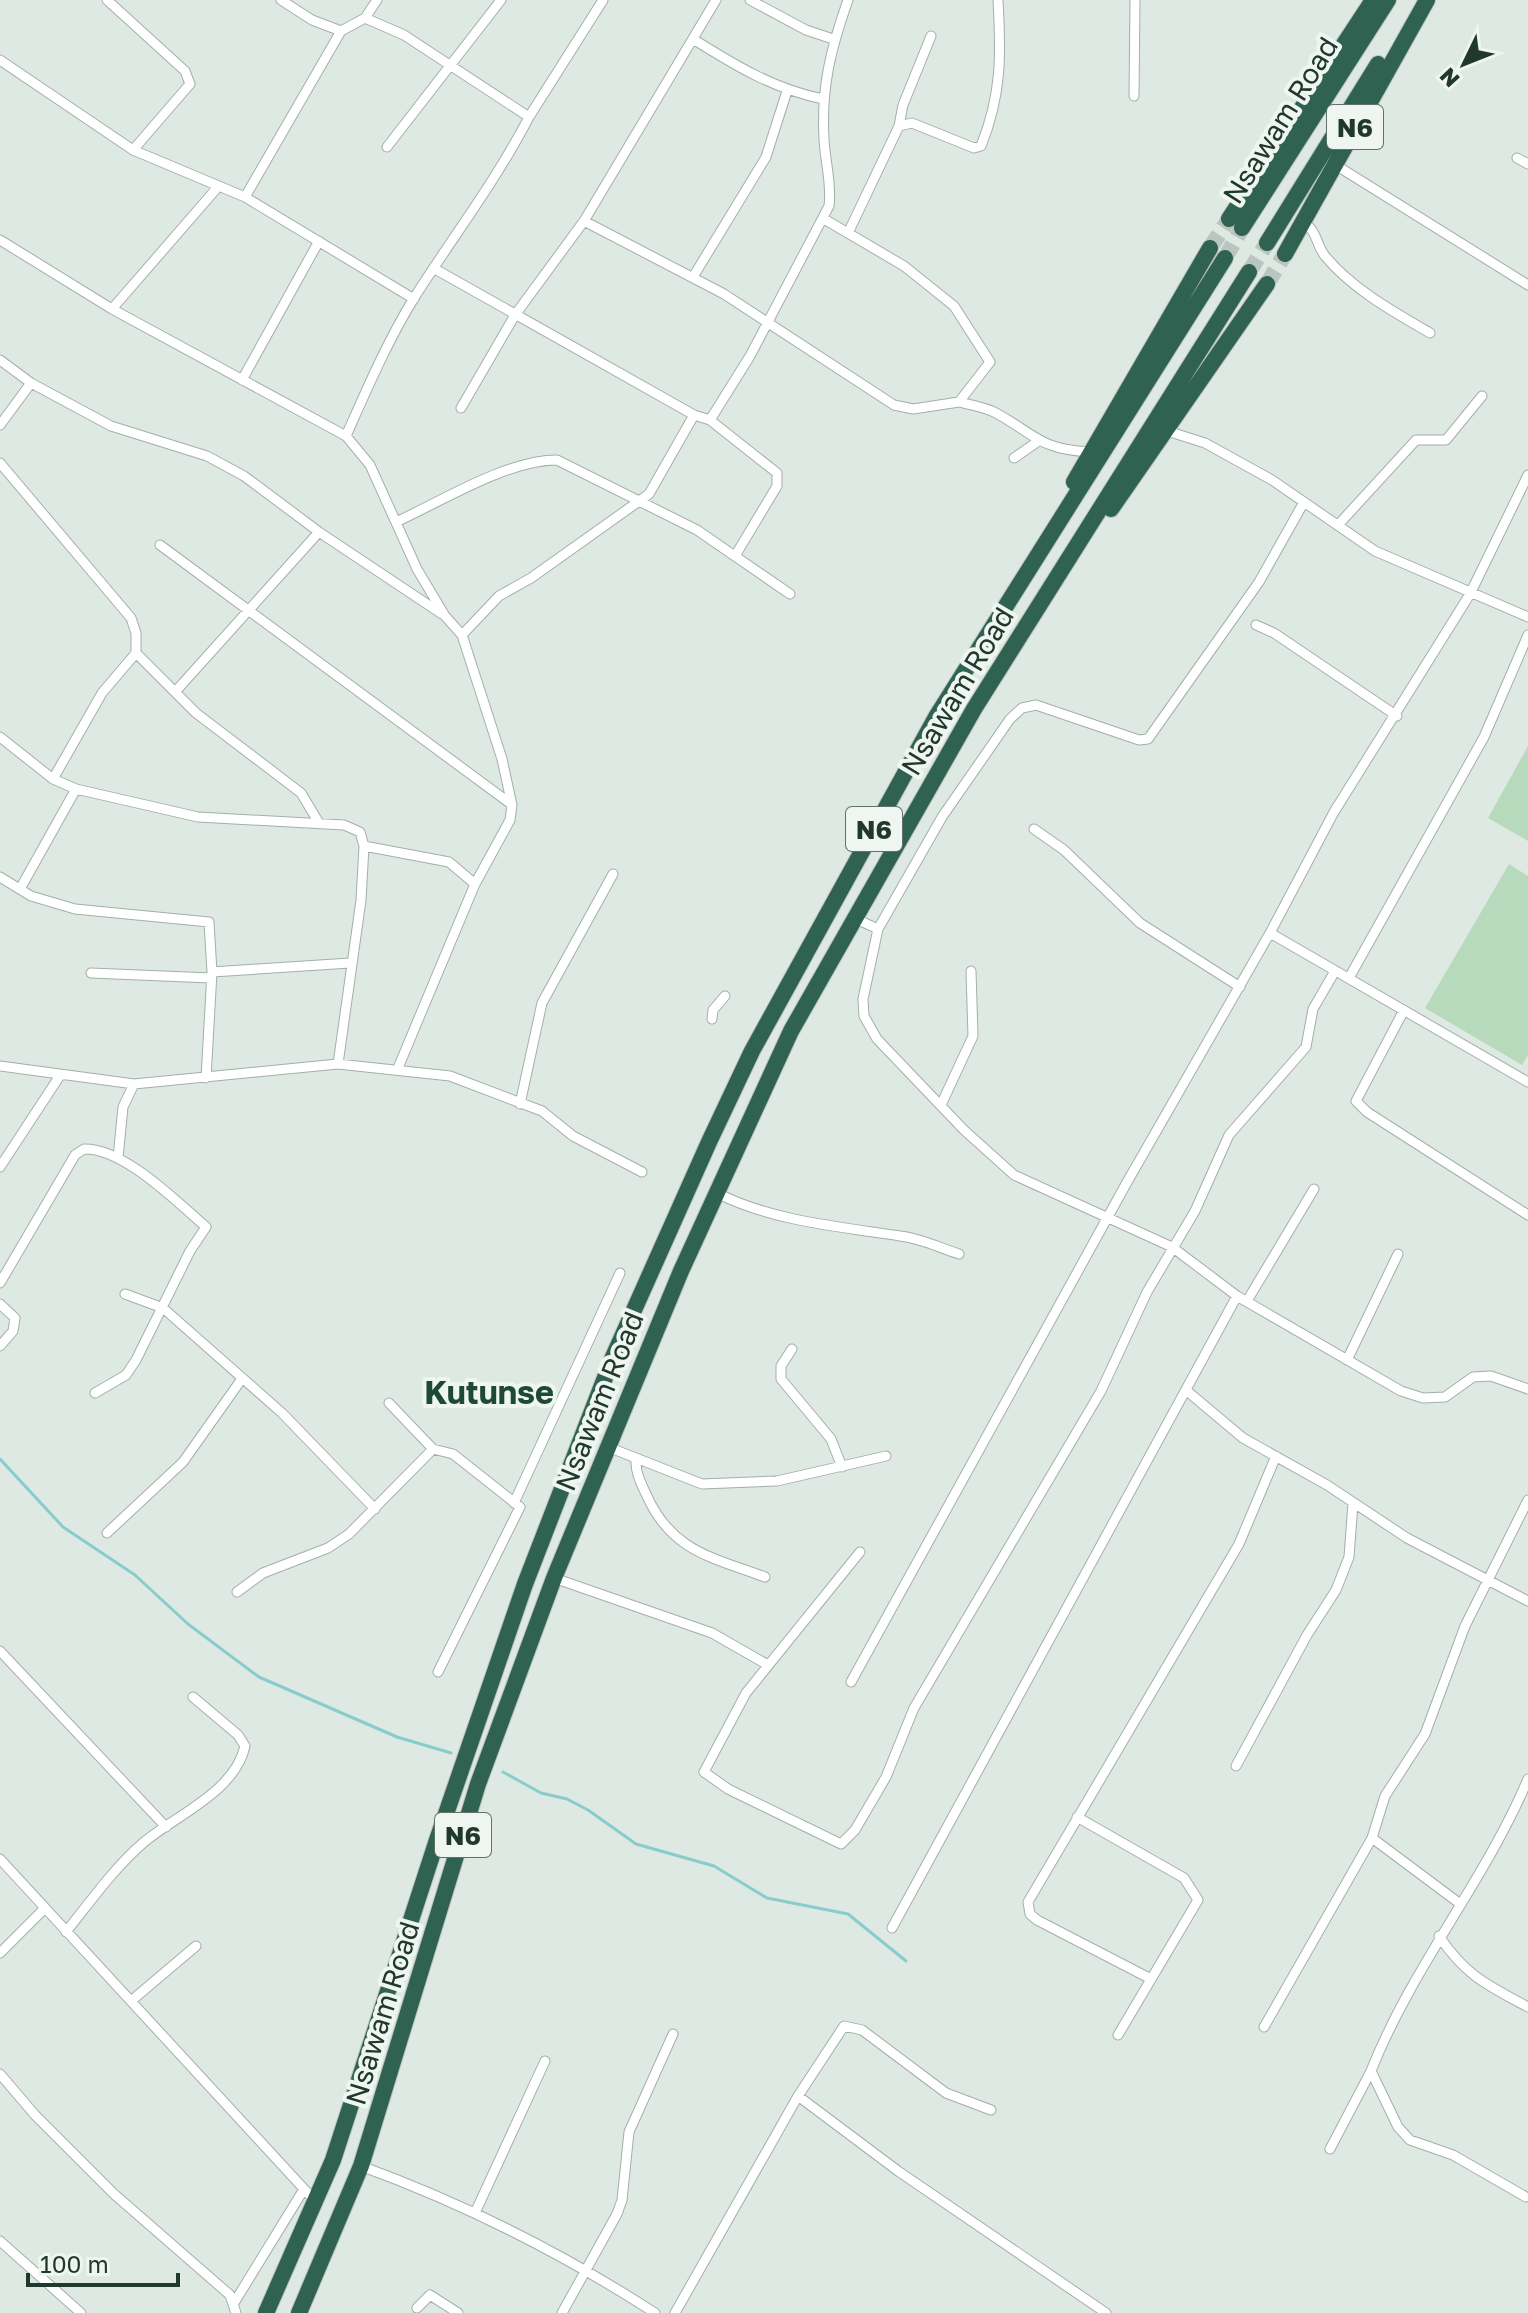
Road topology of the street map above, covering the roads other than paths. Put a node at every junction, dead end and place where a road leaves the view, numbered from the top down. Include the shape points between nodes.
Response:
1 (107, 0) edge
2 (281, 0) edge
3 (377, 0) edge
4 (501, 0) edge
5 (603, 0) edge
6 (716, 0) edge
7 (750, 0) edge
8 (848, 0) edge
9 (998, 0) edge
10 (1135, 0) edge
11 (1373, 0) edge
12 (1388, 0) edge
13 (1417, 0) edge
14 (1427, 0) edge
15 (365, 18) junction
16 (341, 31) junction
17 (931, 36) dead end
18 (693, 39) junction
19 (833, 39) junction
20 (0, 60) edge
21 (450, 66) junction
22 (787, 91) junction
23 (1134, 96) dead end
24 (823, 99) junction
25 (529, 117) junction
26 (899, 126) junction
27 (387, 147) dead end
28 (133, 150) junction
29 (1517, 158) dead end
30 (1334, 164) junction
31 (1528, 164) edge
32 (217, 188) junction
33 (245, 197) junction
34 (824, 219) junction
35 (584, 221) junction
36 (1302, 221) junction
37 (849, 231) junction
38 (0, 240) edge
39 (319, 241) junction
40 (1267, 243) tunnel mouth
41 (1285, 254) tunnel mouth
42 (435, 269) junction
43 (1249, 272) tunnel mouth
44 (693, 277) junction
45 (1267, 284) tunnel mouth
46 (1528, 285) edge
47 (414, 299) junction
48 (112, 309) junction
49 (515, 315) junction
50 (768, 321) junction
51 (1430, 333) dead end
52 (0, 360) edge
53 (242, 380) junction
54 (31, 383) junction
55 (1482, 396) dead end
56 (959, 402) junction
57 (461, 408) dead end
58 (694, 415) junction
59 (710, 420) junction
60 (0, 425) edge
61 (1164, 430) junction
62 (346, 436) junction
63 (1037, 442) junction
64 (1089, 452) junction
65 (1014, 458) dead end
66 (0, 463) edge
67 (1528, 475) edge
68 (641, 500) junction
69 (1304, 502) junction
70 (396, 522) junction
71 (1338, 525) junction
72 (319, 532) junction
73 (160, 545) dead end
74 (735, 556) junction
75 (1066, 561) junction
76 (1028, 573) junction
77 (790, 594) dead end
78 (1470, 594) junction
79 (247, 613) junction
80 (445, 616) junction
81 (1528, 617) edge
82 (1256, 625) dead end
83 (462, 635) junction
84 (1528, 635) edge
85 (136, 653) junction
86 (175, 692) junction
87 (1397, 716) junction
88 (0, 737) edge
89 (53, 779) junction
90 (76, 789) junction
91 (512, 805) junction
92 (319, 823) junction
93 (1034, 829) dead end
94 (364, 846) junction
95 (613, 874) dead end
96 (0, 877) edge
97 (475, 884) junction
98 (20, 889) junction
99 (854, 918) junction
100 (878, 929) junction
101 (1270, 933) junction
102 (350, 963) junction
103 (971, 971) dead end
104 (1335, 971) junction
105 (91, 973) dead end
106 (211, 975) junction
107 (1349, 978) junction
108 (1240, 987) junction
109 (725, 996) dead end
110 (1404, 1010) junction
111 (712, 1019) dead end
112 (338, 1064) junction
113 (0, 1066) edge
114 (398, 1068) junction
115 (61, 1074) junction
116 (206, 1078) junction
117 (1528, 1082) edge
118 (134, 1084) junction
119 (520, 1104) junction
120 (941, 1105) junction
121 (118, 1158) junction
122 (0, 1167) edge
123 (642, 1172) dead end
124 (1314, 1189) dead end
125 (719, 1194) junction
126 (1528, 1215) edge
127 (1108, 1216) junction
128 (1172, 1247) junction
129 (959, 1254) dead end
130 (1398, 1254) dead end
131 (620, 1273) dead end
132 (0, 1283) edge
133 (125, 1294) dead end
134 (1242, 1298) junction
135 (0, 1304) edge
136 (163, 1308) junction
137 (0, 1346) edge
138 (792, 1349) dead end
139 (1347, 1360) junction
140 (241, 1380) junction
141 (1528, 1389) edge
142 (1187, 1391) junction
143 (95, 1393) dead end
144 (389, 1403) dead end
145 (608, 1447) junction
146 (433, 1449) junction
147 (886, 1456) dead end
148 (1276, 1456) junction
149 (636, 1459) junction
150 (842, 1467) junction
151 (1528, 1500) edge
152 (514, 1503) junction
153 (1353, 1503) junction
154 (375, 1509) junction
155 (107, 1533) dead end
156 (860, 1552) dead end
157 (765, 1577) dead end
158 (1489, 1580) junction
159 (525, 1584) junction
160 (551, 1586) junction
161 (237, 1592) dead end
162 (1528, 1601) edge
163 (0, 1651) edge
164 (768, 1665) junction
165 (438, 1672) dead end
166 (851, 1682) dead end
167 (193, 1697) dead end
168 (1236, 1766) dead end
169 (1528, 1779) edge
170 (1077, 1817) junction
171 (166, 1827) junction
172 (1372, 1838) junction
173 (0, 1859) edge
174 (1459, 1903) junction
175 (45, 1908) junction
176 (892, 1928) dead end
177 (66, 1932) junction
178 (1439, 1936) junction
179 (196, 1946) dead end
180 (0, 1953) edge
181 (1151, 1979) junction
182 (131, 2001) junction
183 (1528, 2007) edge
184 (1264, 2027) dead end
185 (673, 2034) dead end
186 (1118, 2035) dead end
187 (545, 2061) dead end
188 (1371, 2071) junction
189 (0, 2074) edge
190 (798, 2096) junction
191 (991, 2110) dead end
192 (1330, 2149) dead end
193 (361, 2166) junction
194 (310, 2195) junction
195 (1526, 2197) edge
196 (475, 2213) junction
197 (0, 2241) edge
198 (588, 2270) junction
199 (235, 2308) edge
200 (417, 2308) dead end
201 (81, 2313) edge
202 (266, 2313) edge
203 (299, 2313) edge
204 (458, 2313) edge
205 (562, 2313) edge
206 (655, 2313) edge
207 (675, 2313) edge
208 (1106, 2313) edge

1 - 28 street via 185,71 190,84
2 - 16 street
3 - 15 street
4 - 21 street
5 - 25 street
6 - 18 street
7 - 19 street
8 - 19 street
9 - 26 street via 998,99 981,146 974,148 912,123
10 - 23 street
11 - 12 highway, Nsawam Road / N6 via 1236,224
13 - 40 highway, Nsawam Road / N6
14 - 30 highway, N6
15 - 16 street
15 - 21 street via 391,27
16 - 33 street
17 - 26 street
18 - 22 street via 746,73
18 - 35 street
19 - 24 street
20 - 28 street
21 - 25 street
21 - 27 street
22 - 24 street
22 - 44 street via 766,157
24 - 34 street via 831,190
25 - 42 street
26 - 37 street
28 - 32 street
29 - 31 street
30 - 36 highway, N6
30 - 46 street
32 - 33 street
32 - 48 street
33 - 39 street
34 - 37 street
34 - 50 street
35 - 44 street
35 - 49 street
36 - 41 highway, N6
36 - 51 street via 1315,230 1321,250 1334,264 1380,303
37 - 56 street via 954,306 983,350 990,362
38 - 48 street
39 - 47 street
39 - 53 street
42 - 47 street
42 - 49 street
43 - 75 highway, Nsawam Road / N6
44 - 50 street
45 - 61 highway, Nsawam Road / N6
47 - 62 street
48 - 53 street
49 - 57 street
49 - 58 street
50 - 56 street via 894,405 913,409
50 - 59 street
52 - 54 street
53 - 62 street
54 - 60 street
54 - 72 street via 111,426 225,465
55 - 71 street via 1446,440 1416,440
56 - 63 street via 994,412
58 - 59 street
58 - 68 street via 657,486
59 - 74 street via 780,478
61 - 69 street via 1205,443
61 - 75 highway, Nsawam Road / N6 via 1104,520
62 - 70 street via 370,465
63 - 64 street
63 - 65 street
64 - 76 highway, Nsawam Road / N6
64 - 76 highway, Nsawam Road / N6 via 1218,253
66 - 85 street via 131,618
67 - 78 street
68 - 70 street via 557,460 540,460
68 - 74 street
68 - 83 street via 499,596
69 - 71 street
69 - 100 street via 1259,582 1154,734 1139,740 1064,712 1036,705 1022,708 942,817
70 - 80 street
71 - 78 street via 1375,551
72 - 79 street
72 - 80 street
73 - 79 street
74 - 77 street
75 - 99 highway, Nsawam Road / N6
76 - 159 highway, Nsawam Road / N6 via 921,743 752,1051 613,1357
78 - 81 street
78 - 87 street
79 - 86 street
79 - 91 street
80 - 83 street
82 - 87 street
83 - 91 street
84 - 107 street via 1469,766
85 - 86 street
85 - 89 street via 102,693
86 - 92 street via 301,793
87 - 101 street via 1334,812
88 - 89 street
89 - 90 street
90 - 92 street via 198,817
90 - 98 street
91 - 97 street via 510,820
92 - 94 street via 357,829
93 - 108 street via 1064,850 1140,923
94 - 97 street via 449,862
94 - 102 street
95 - 119 street via 542,1003
96 - 98 street
97 - 114 street
98 - 106 street via 75,909 203,919 212,929
99 - 100 street
99 - 125 highway, Nsawam Road / N6 via 791,1031
100 - 120 street via 869,959 864,1016 877,1039
101 - 104 street
101 - 108 street
102 - 106 street
102 - 112 street
103 - 120 street via 973,1036
104 - 107 street
104 - 128 street via 1313,1009 1310,1038 1301,1057 1229,1135 1195,1211
105 - 106 street
106 - 116 street
107 - 110 street
108 - 127 street
109 - 111 street
110 - 117 street
110 - 126 street via 1356,1101
112 - 114 street
112 - 116 street
113 - 115 street
114 - 119 street via 450,1076
115 - 118 street
115 - 122 street
116 - 118 street
118 - 121 street via 123,1107
119 - 123 street via 542,1111 573,1136
120 - 127 street via 1014,1175
121 - 132 street via 89,1149 75,1155
121 - 136 street via 206,1227
124 - 134 street
125 - 129 street via 742,1204 852,1231 903,1236
125 - 145 highway, Nsawam Road / N6
127 - 128 street
127 - 166 street
128 - 134 street
128 - 164 street via 1101,1391 921,1696 886,1777 844,1842 814,1834 705,1775 734,1714
130 - 139 street
131 - 152 street
133 - 136 street
134 - 139 street
134 - 142 street
135 - 137 street via 15,1324
136 - 140 street
136 - 143 street via 126,1375
138 - 150 street via 781,1366 781,1379 831,1439
139 - 141 street via 1423,1398 1445,1397 1482,1376
140 - 154 street via 282,1413
140 - 155 street via 183,1462
142 - 148 street via 1243,1438
142 - 176 street
144 - 146 street
145 - 149 street
145 - 160 highway, Nsawam Road / N6
146 - 152 street via 453,1454
146 - 154 street
147 - 150 street
148 - 153 street
148 - 170 street via 1239,1544
149 - 150 street via 702,1484 777,1481
149 - 157 street via 642,1484 666,1530 715,1560
151 - 158 street
152 - 165 street via 520,1507
153 - 158 street
153 - 168 street via 1349,1557 1336,1590
154 - 161 street via 335,1544 263,1573
156 - 164 street
158 - 162 street
158 - 172 street via 1465,1626 1425,1734 1385,1796
159 - 160 highway
159 - 194 highway, Nsawam Road / N6 via 358,2089
160 - 164 street via 712,1633
160 - 193 highway, Nsawam Road / N6 via 478,1784
163 - 171 street
167 - 171 street via 245,1746 237,1766 211,1793
169 - 174 street via 1498,1844
170 - 181 street via 1167,1867 1197,1895 1198,1905
170 - 181 street via 1027,1910
171 - 177 street via 130,1856
172 - 174 street
172 - 184 street
173 - 175 street
174 - 178 street
175 - 177 street
175 - 180 street
177 - 182 street
178 - 183 street via 1458,1964
178 - 188 street via 1402,2000
179 - 182 street
181 - 186 street
182 - 194 street
185 - 198 street via 634,2118 622,2200
187 - 196 street
188 - 192 street
188 - 195 street via 1398,2127 1410,2140 1453,2155
189 - 199 street via 114,2194 224,2289
190 - 191 street via 836,2034 848,2025 960,2101
190 - 207 street
190 - 208 street
193 - 196 street
193 - 203 highway, Nsawam Road / N6
194 - 199 street
194 - 202 highway, Nsawam Road / N6
196 - 198 street
197 - 201 street
198 - 205 street
198 - 206 street
200 - 204 street via 430,2295

